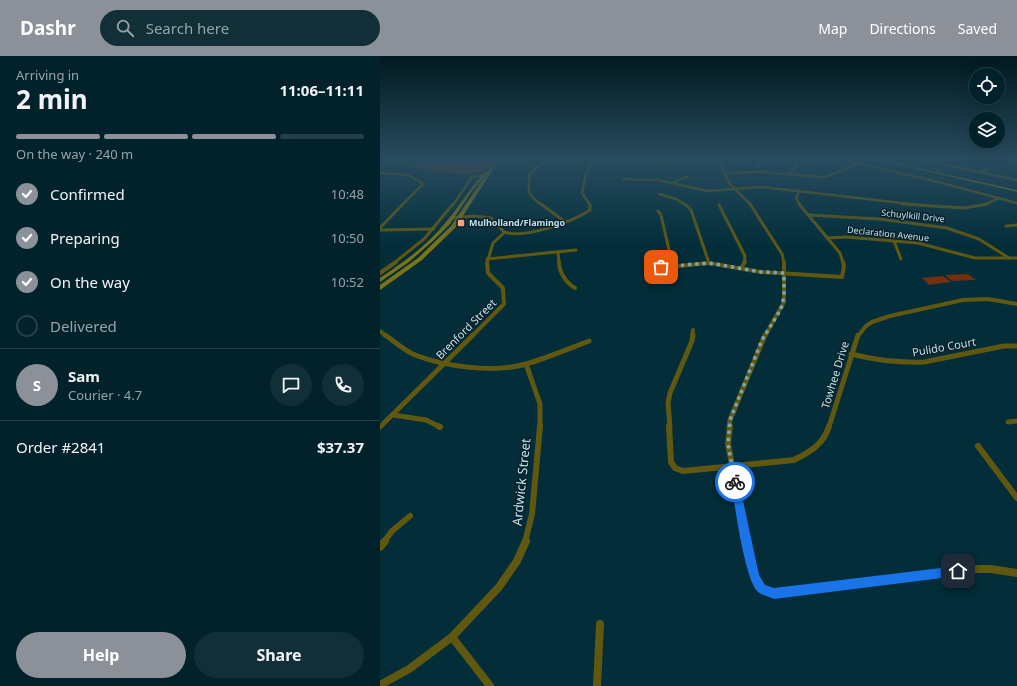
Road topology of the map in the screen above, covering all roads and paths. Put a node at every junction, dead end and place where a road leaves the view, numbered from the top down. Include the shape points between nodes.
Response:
1 (419, 188) edge
2 (464, 188) edge
3 (471, 188) edge
4 (478, 188) edge
5 (529, 188) edge
6 (583, 188) edge
7 (700, 188) edge
8 (744, 188) edge
9 (772, 188) edge
10 (963, 188) edge
11 (736, 189) junction
12 (799, 192) junction
13 (659, 194) dead end
14 (999, 198) junction
15 (1017, 203) edge
16 (719, 205) dead end
17 (658, 211) dead end
18 (808, 215) junction
19 (461, 217) junction
20 (451, 218) junction
21 (564, 221) junction
22 (1017, 225) edge
23 (1006, 226) dead end
24 (380, 229) edge
25 (434, 229) junction
26 (505, 232) junction
27 (827, 238) junction
28 (894, 241) junction
29 (576, 250) dead end
30 (558, 253) junction
31 (1009, 258) junction
32 (1017, 258) edge
33 (487, 259) junction
34 (901, 259) dead end
35 (709, 263) junction
36 (673, 265) junction
37 (741, 268) junction
38 (648, 269) dead end
39 (380, 273) edge
40 (784, 273) junction
41 (380, 280) edge
42 (380, 288) edge
43 (576, 288) dead end
44 (1017, 304) edge
45 (693, 330) dead end
46 (380, 331) edge
47 (589, 341) dead end
48 (1017, 346) edge
49 (851, 354) junction
50 (444, 363) junction
51 (526, 364) junction
52 (393, 415) junction
53 (1017, 421) edge
54 (1008, 422) dead end
55 (380, 427) edge
56 (440, 427) dead end
57 (978, 446) dead end
58 (732, 467) junction
59 (1017, 498) edge
60 (410, 516) dead end
61 (380, 547) edge
62 (1017, 573) edge
63 (600, 624) dead end
64 (452, 638) junction
65 (380, 685) edge
66 (490, 686) edge
67 (597, 686) edge

1 - 24 street
2 - 25 street
3 - 20 main road
4 - 19 main road
5 - 21 street via 532,198
6 - 21 street via 582,193 591,206 590,210
7 - 11 street
8 - 11 street
9 - 12 street
10 - 14 street
11 - 40 street via 749,202 782,254
12 - 14 street via 901,204 964,208 985,205
12 - 18 street via 796,200
13 - 35 street via 685,202 691,210
14 - 15 street
16 - 37 street via 746,256
17 - 36 street
18 - 27 street
18 - 31 street, Schuylkill Drive via 942,226 961,231
19 - 20 street
19 - 26 street via 492,219 500,230
19 - 42 main road via 434,247
20 - 41 main road via 420,250
21 - 26 street via 534,231 517,234
22 - 23 street
24 - 25 street
25 - 39 street
26 - 33 street via 495,240
27 - 28 street, Declaration Avenue
27 - 40 street via 843,259 842,277
28 - 31 street, Declaration Avenue via 927,245 965,257
28 - 34 street
29 - 30 street
30 - 33 street
30 - 43 street via 558,269 570,285
31 - 32 street, Declaration Avenue
33 - 50 street, Brenford Street via 488,272 504,288 504,304
35 - 36 street
35 - 37 street
36 - 38 street
37 - 40 street
40 - 58 street via 781,309 762,340 730,420 728,444
44 - 49 street, Towhee Drive via 988,299 963,300 882,318 872,322 859,333
45 - 58 street, Towhee Drive via 692,341 668,403 670,462 675,468 683,471
46 - 50 street via 414,355
47 - 51 street
48 - 49 street, Pulido Court via 1004,346 911,363 884,362
49 - 58 street, Towhee Drive via 827,434 820,444 794,460
50 - 51 street via 481,368 504,368
50 - 52 street, Brenford Street
51 - 64 street, Ardwick Street via 541,411 532,514 527,538 517,561 499,587
52 - 55 street, Brenford Street
52 - 56 street via 426,420
53 - 54 street
57 - 59 street
58 - 62 street via 754,577 762,589 774,594 974,569
60 - 61 street via 392,531
63 - 67 street
64 - 65 street, Ardwick Street via 422,661
64 - 66 street

